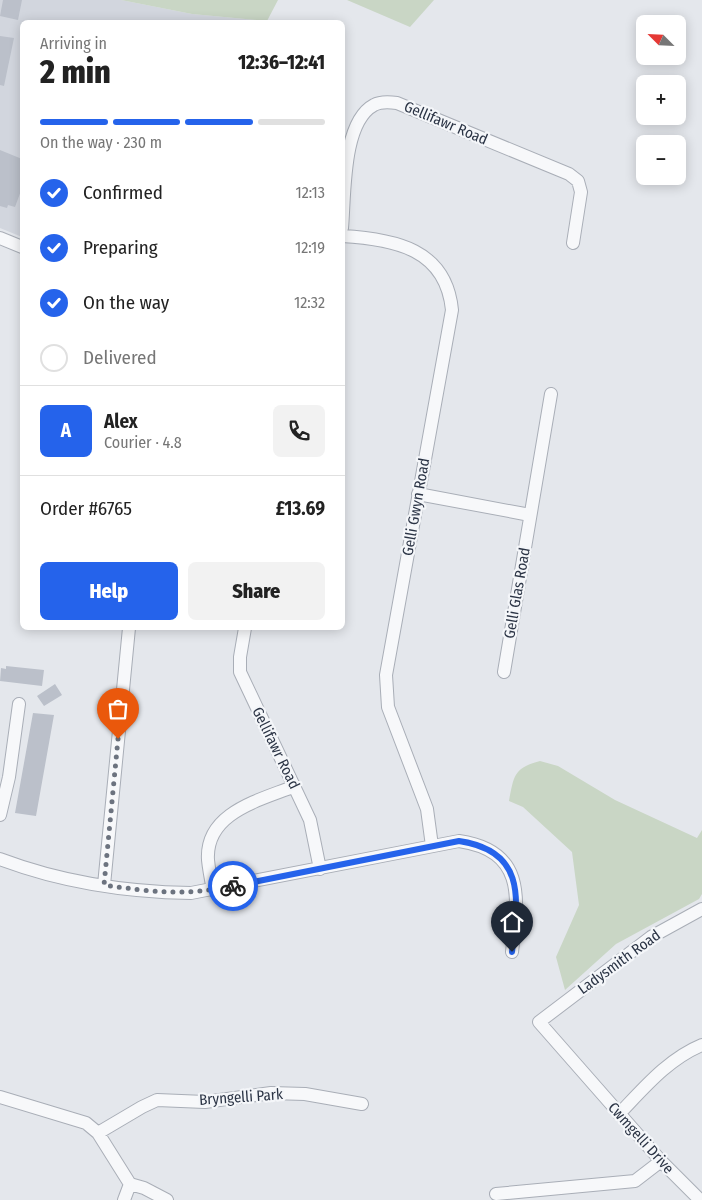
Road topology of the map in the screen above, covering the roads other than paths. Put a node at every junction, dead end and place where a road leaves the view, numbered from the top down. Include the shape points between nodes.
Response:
1 (345, 197) edge
2 (345, 236) edge
3 (0, 238) edge
4 (573, 243) dead end
5 (20, 246) edge
6 (551, 394) dead end
7 (418, 494) junction
8 (530, 515) junction
9 (129, 630) edge
10 (245, 630) edge
11 (504, 672) dead end
12 (19, 704) dead end
13 (295, 786) junction
14 (0, 815) edge
15 (432, 846) junction
16 (0, 859) edge
17 (320, 869) junction
18 (104, 885) junction
19 (213, 890) junction
20 (702, 909) edge
21 (512, 952) dead end
22 (539, 1022) joint
23 (702, 1045) edge
24 (0, 1097) edge
25 (362, 1104) dead end
26 (619, 1114) junction
27 (98, 1133) junction
28 (660, 1161) junction
29 (130, 1184) junction
30 (496, 1194) dead end
31 (700, 1196) edge
32 (124, 1200) edge
33 (167, 1200) edge

1 - 4 street, Gellifawr Road via 350,145 361,116 376,104 397,103 569,174 578,181 581,192
2 - 7 street, Gelli Gwyn Road via 406,246 418,251 439,270 451,295 452,310
3 - 5 street
6 - 8 street, Gelli Glas Road
7 - 8 street
7 - 15 street, Gelli Gwyn Road via 386,690 388,707 427,809
8 - 11 street, Gelli Glas Road
9 - 18 street
10 - 13 street, Gellifawr Road via 240,672
12 - 14 street
13 - 17 street, Gellifawr Road via 310,820
13 - 19 street via 230,813 216,827 208,858
15 - 17 street
15 - 21 street via 459,841 475,843 490,850 504,863 514,879 518,901
16 - 18 street via 64,879
17 - 19 street
18 - 19 street via 155,893
20 - 22 street, Ladysmith Road via 651,937
22 - 26 street, Cwmgelli Drive
23 - 26 street via 689,1050 662,1070
24 - 27 street via 86,1123
25 - 27 street, Bryngelli Park via 305,1094 271,1093 206,1102 157,1100
26 - 28 street, Cwmgelli Drive
27 - 29 street
28 - 30 street via 635,1181
28 - 31 street, Cwmgelli Drive
29 - 32 street
29 - 33 street

